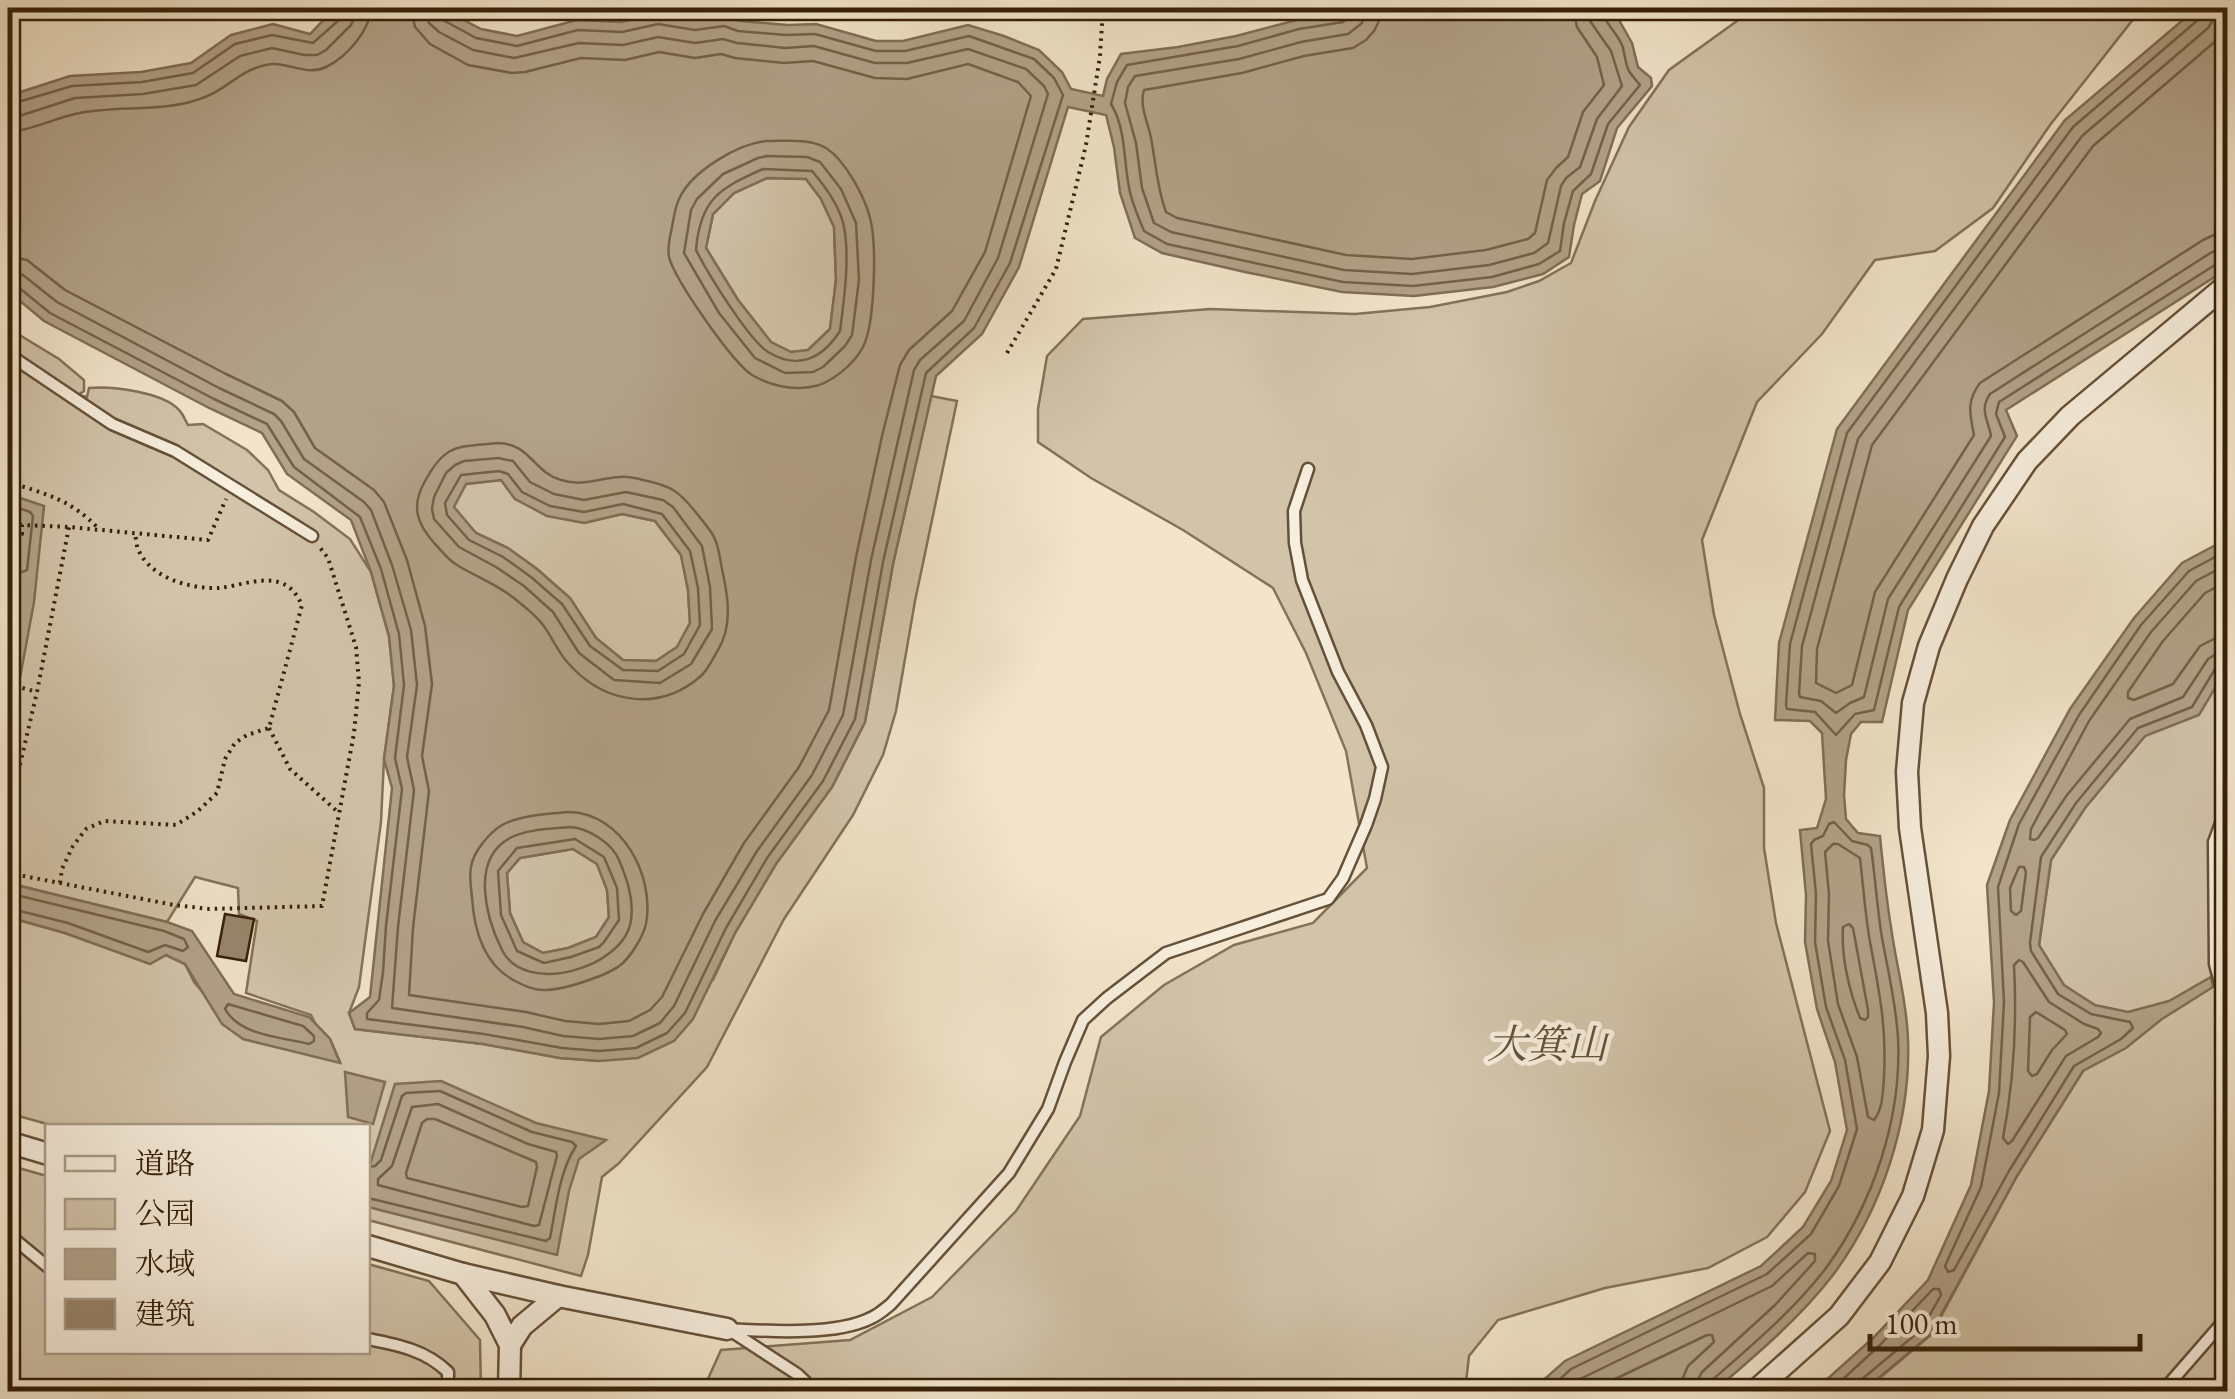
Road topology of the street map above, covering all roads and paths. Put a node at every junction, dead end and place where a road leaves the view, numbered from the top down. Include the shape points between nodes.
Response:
1 (34, 8) edge
2 (1103, 8) edge
3 (8, 14) edge
4 (2228, 284) edge
5 (8, 354) edge
6 (1007, 354) dead end
7 (1308, 469) dead end
8 (8, 482) edge
9 (231, 487) junction
10 (70, 527) junction
11 (100, 530) junction
12 (135, 533) junction
13 (312, 536) joint
14 (8, 542) edge
15 (8, 684) edge
16 (38, 692) junction
17 (269, 728) junction
18 (2228, 804) edge
19 (340, 813) junction
20 (8, 816) edge
21 (8, 872) edge
22 (2228, 872) edge
23 (2214, 873) junction
24 (60, 883) junction
25 (2228, 1012) edge
26 (8, 1142) edge
27 (45, 1153) edge
28 (8, 1234) edge
29 (370, 1247) edge
30 (45, 1265) edge
31 (463, 1274) junction
32 (558, 1296) junction
33 (2228, 1312) edge
34 (727, 1329) junction
35 (370, 1338) edge
36 (510, 1344) junction
37 (448, 1392) edge
38 (509, 1392) edge
39 (816, 1392) edge
40 (1754, 1392) edge
41 (2162, 1392) edge

1 - 3 lane
2 - 6 path via 1086,144 1061,250
4 - 40 street via 2070,416 2027,461 1956,579 1913,703 1907,772 1937,1014 1933,1130 1913,1196 1880,1262 1839,1316
5 - 9 lane via 112,424 175,451
7 - 34 lane via 1294,511 1302,580 1382,767 1343,878 1328,899 1166,952 1106,998 1083,1020 1048,1109 1009,1173 891,1304 847,1326
8 - 11 path via 61,499
9 - 12 path via 208,540
9 - 13 lane
10 - 11 path
10 - 14 path via 22,525 22,534 10,534
10 - 16 path
11 - 12 path
12 - 17 path via 138,549 166,578 216,588 279,582 294,590 302,605
13 - 19 path via 328,558 360,682
15 - 16 path
16 - 20 path
17 - 19 path via 290,769
17 - 24 path via 235,743 216,793 176,824 104,821 86,829
18 - 23 lane via 2214,842
19 - 24 path via 322,906 209,909
21 - 24 path
22 - 23 lane
23 - 25 lane via 2215,964
26 - 27 street
28 - 30 lane
29 - 31 street
31 - 32 street
31 - 36 street
32 - 34 street
32 - 36 street
33 - 41 lane
34 - 39 lane
35 - 37 lane via 432,1358 448,1372
36 - 38 street

